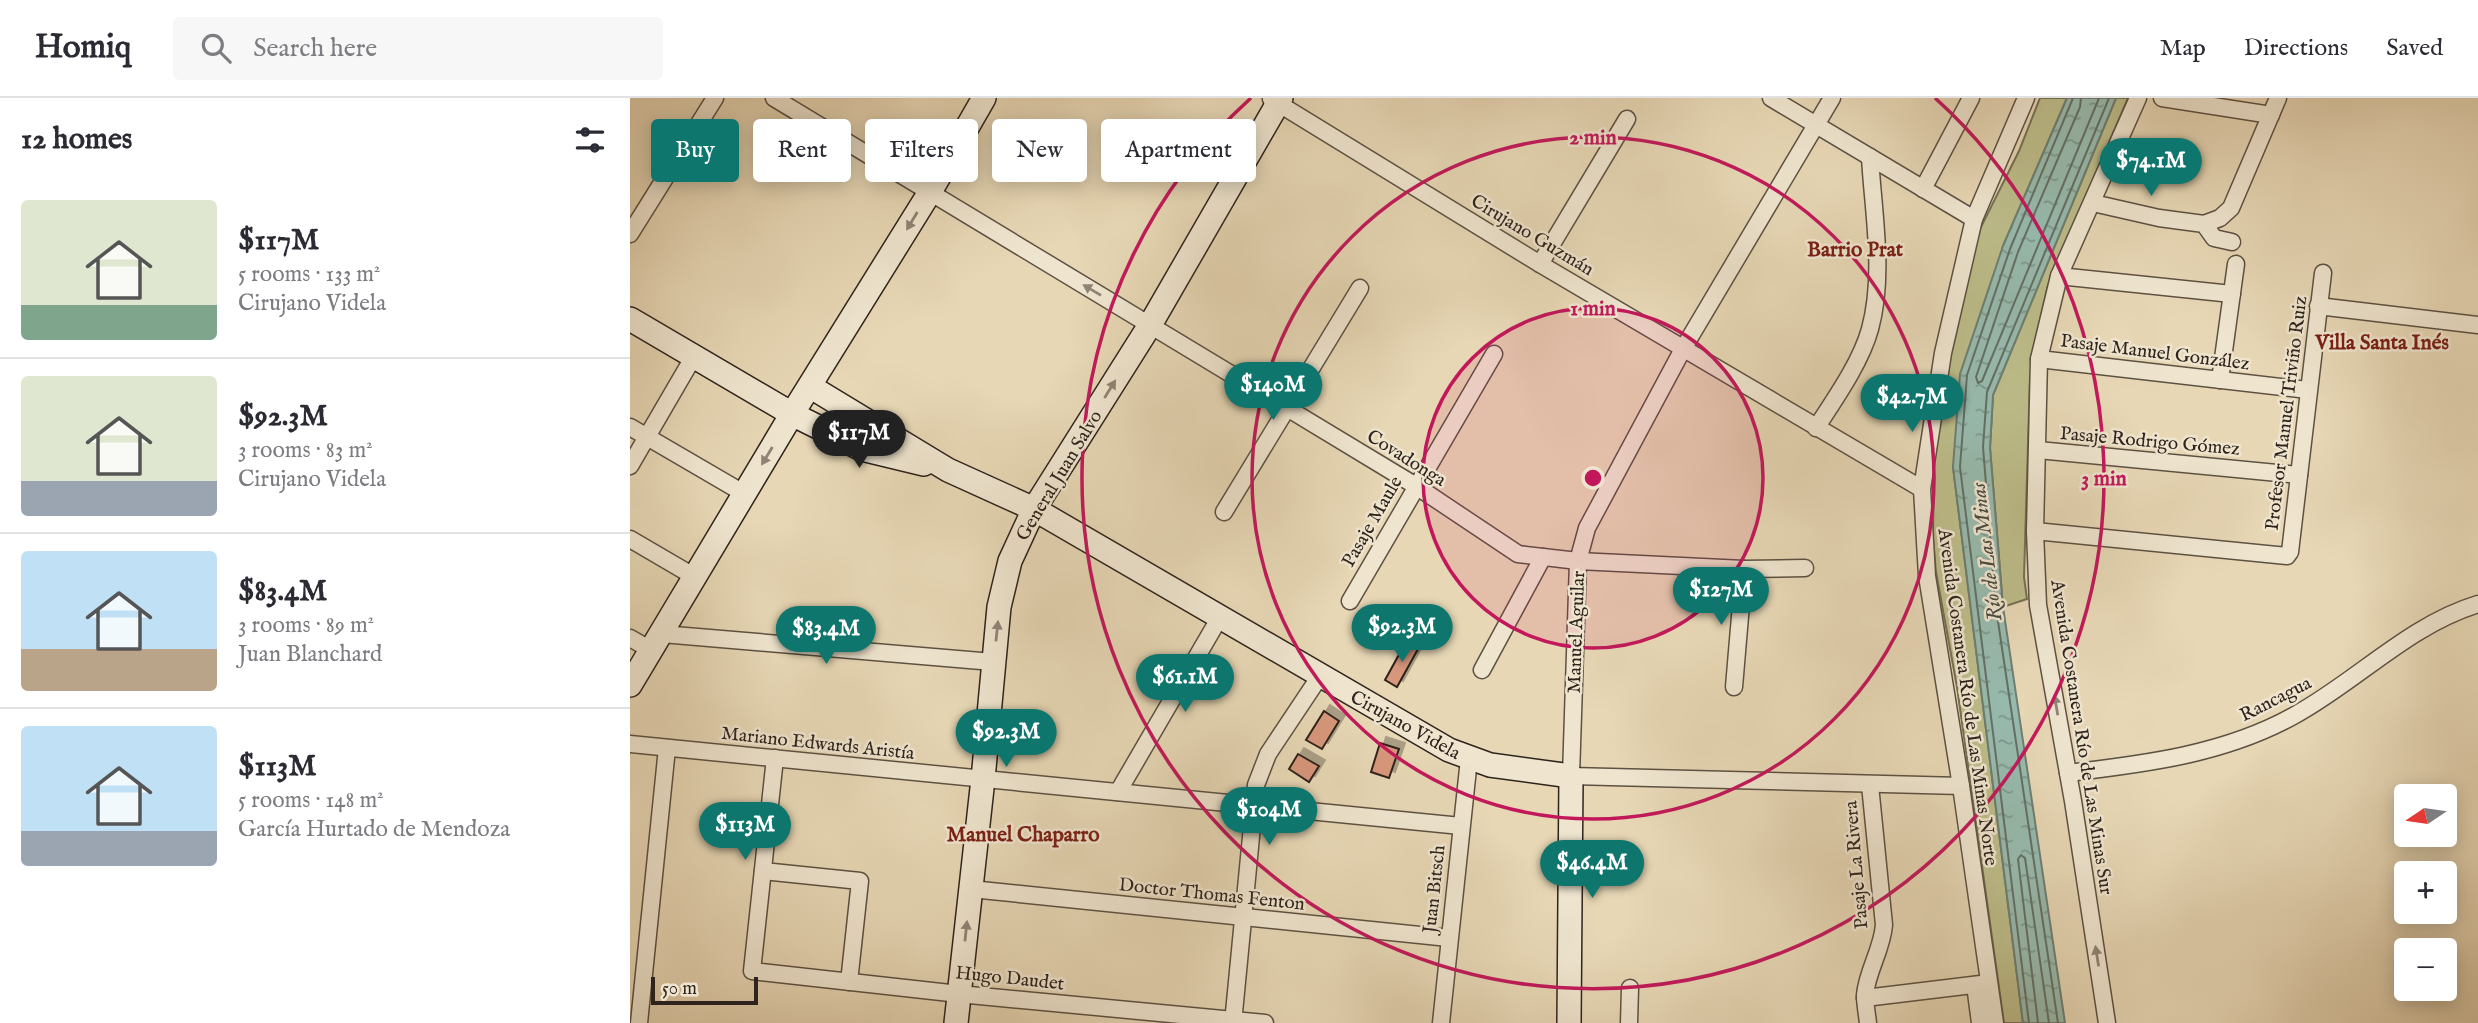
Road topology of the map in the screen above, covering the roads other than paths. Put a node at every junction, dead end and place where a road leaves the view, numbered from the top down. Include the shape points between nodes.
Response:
1 (715, 98) edge
2 (774, 98) edge
3 (984, 98) edge
4 (1771, 98) edge
5 (1832, 98) edge
6 (1971, 98) edge
7 (2026, 98) edge
8 (2138, 98) edge
9 (2162, 98) edge
10 (2278, 98) edge
11 (1276, 100) edge
12 (2271, 115) junction
13 (1627, 120) dead end
14 (1817, 126) junction
15 (1870, 157) junction
16 (1923, 189) junction
17 (930, 192) junction
18 (2093, 203) junction
19 (1974, 219) junction
20 (2204, 224) junction
21 (630, 234) edge
22 (2232, 242) dead end
23 (1540, 264) junction
24 (2236, 264) dead end
25 (2323, 274) dead end
26 (2059, 276) junction
27 (1360, 288) dead end
28 (2232, 294) junction
29 (2318, 306) junction
30 (630, 318) edge
31 (2478, 325) edge
32 (1150, 326) junction
33 (1683, 349) junction
34 (1494, 354) dead end
35 (694, 356) junction
36 (2039, 359) junction
37 (2220, 380) junction
38 (811, 387) junction
39 (2308, 390) junction
40 (1287, 409) junction
41 (792, 414) junction
42 (630, 427) edge
43 (1816, 428) junction
44 (647, 437) junction
45 (2038, 450) junction
46 (630, 466) edge
47 (948, 470) junction
48 (2299, 475) junction
49 (1416, 486) junction
50 (1922, 488) junction
51 (745, 494) junction
52 (1034, 509) junction
53 (1224, 512) dead end
54 (2035, 531) junction
55 (630, 539) edge
56 (1543, 558) junction
57 (1578, 562) junction
58 (1805, 568) dead end
59 (1744, 569) junction
60 (695, 577) junction
61 (1350, 601) dead end
62 (2478, 604) edge
63 (1220, 617) junction
64 (630, 638) edge
65 (656, 642) junction
66 (993, 662) junction
67 (1482, 670) dead end
68 (1320, 676) junction
69 (630, 684) edge
70 (1734, 687) dead end
71 (630, 744) edge
72 (667, 748) junction
73 (775, 758) junction
74 (1469, 759) junction
75 (2068, 773) junction
76 (1571, 776) junction
77 (983, 779) junction
78 (1870, 785) junction
79 (1961, 786) junction
80 (1118, 792) junction
81 (1255, 804) junction
82 (1461, 826) junction
83 (762, 871) junction
84 (971, 888) junction
85 (1243, 918) junction
86 (1449, 938) junction
87 (638, 961) edge
88 (849, 982) junction
89 (1982, 984) junction
90 (1630, 988) dead end
91 (959, 994) junction
92 (1865, 998) junction
93 (1233, 1021) edge
94 (639, 1023) edge
95 (956, 1023) edge
96 (1265, 1023) edge
97 (1441, 1023) edge
98 (1569, 1023) edge
99 (1629, 1023) edge
100 (1868, 1023) edge
101 (1980, 1023) edge
102 (1995, 1023) edge
103 (2107, 1023) edge

1 - 21 street
2 - 17 street, Covadonga
3 - 17 street
4 - 14 street
5 - 14 street, Manuel Aguilar
6 - 16 street
7 - 19 street, Avenida Costanera Río de Las Minas Norte
8 - 18 street, Avenida Costanera Río de Las Minas Sur
9 - 12 street
10 - 12 street
11 - 23 street, Cirujano Guzmán
11 - 32 street, General Juan Salvo
12 - 20 street via 2231,208
13 - 23 street
14 - 15 street
14 - 33 street, Manuel Aguilar
15 - 16 street
15 - 43 street via 1876,287 1870,330 1845,383
16 - 19 street
32 -> 17 street, Covadonga
17 -> 38 street
18 - 20 street
18 - 26 street, Avenida Costanera Río de Las Minas Sur
19 - 50 street, Avenida Costanera Río de Las Minas Norte via 1943,354
20 - 22 street via 2214,238
23 - 33 street, Cirujano Guzmán
24 - 28 street
25 - 29 street, Profesor Manuel Triviño Ruiz
26 - 28 street
26 - 36 street, Avenida Costanera Río de Las Minas Sur
27 - 40 street
28 - 37 street
29 - 31 street
29 - 39 street, Profesor Manuel Triviño Ruiz
30 - 35 street, Cirujano Videla
32 - 40 street, Covadonga
52 -> 32 street, General Juan Salvo
33 - 43 street, Cirujano Guzmán
33 - 57 street, Manuel Aguilar via 1587,528
34 - 49 street, Pasaje Maule
35 - 41 street, Cirujano Videla
35 - 44 street
36 - 37 street, Pasaje Manuel González
36 - 45 street, Avenida Costanera Río de Las Minas Sur
37 - 39 street, Pasaje Manuel González
38 - 41 street
38 - 47 street, Cirujano Videla
39 - 48 street, Profesor Manuel Triviño Ruiz
40 - 49 street, Covadonga
40 - 53 street
41 - 47 street, Cirujano Videla via 862,449
41 -> 51 street
42 - 44 street
43 - 50 street, Cirujano Guzmán
44 - 46 street
44 - 51 street
45 - 48 street, Pasaje Rodrigo Gómez
45 - 54 street, Avenida Costanera Río de Las Minas Sur
47 - 52 street, Cirujano Videla
48 - 54 street, Profesor Manuel Triviño Ruiz via 2287,556
49 - 56 street, Covadonga via 1518,554
49 - 61 street, Pasaje Maule
50 - 79 street, Avenida Costanera Río de Las Minas Norte via 1927,576
51 - 60 street
52 - 63 street, Cirujano Videla
66 -> 52 street, General Juan Salvo via 1006,574
75 -> 54 street, Avenida Costanera Río de Las Minas Sur via 2038,605
55 - 60 street
56 - 57 street, Covadonga
56 - 67 street
57 - 59 street, Covadonga
57 - 76 street, Manuel Aguilar
58 - 59 street, Covadonga
59 - 70 street
60 - 65 street
62 - 75 street, Rancagua via 2431,624 2327,695 2261,731 2197,752
63 - 68 street, Cirujano Videla
63 - 80 street
64 - 65 street
65 - 66 street
65 - 69 street
66 - 77 street, General Juan Salvo
68 - 74 street, Cirujano Videla
68 - 81 street via 1262,765
71 - 72 street, Mariano Edwards Aristía
72 - 73 street, Mariano Edwards Aristía
72 - 87 street
73 - 77 street, Mariano Edwards Aristía
73 - 83 street
74 - 76 street, Cirujano Videla
74 - 82 street, Juan Bitsch
103 -> 75 street, Avenida Costanera Río de Las Minas Sur
76 - 78 street, Cirujano Videla
76 - 98 street, Manuel Aguilar
77 - 80 street, Mariano Edwards Aristía
77 - 84 street, General Juan Salvo
78 - 79 street, Cirujano Videla
78 - 92 street, Pasaje La Rivera via 1884,925
79 - 89 street, Avenida Costanera Río de Las Minas Norte
80 - 81 street, Mariano Edwards Aristía
81 - 82 street, Mariano Edwards Aristía
81 - 85 street
82 - 86 street, Juan Bitsch
83 - 88 street, Hugo Daudet via 752,971
83 - 88 street via 860,881
84 - 85 street, Doctor Thomas Fenton
91 -> 84 street, General Juan Salvo
85 - 86 street, Doctor Thomas Fenton
85 - 93 street
86 - 97 street, Juan Bitsch
87 - 94 street
88 - 91 street, Hugo Daudet
89 - 92 street
89 - 101 street
89 - 102 street, Avenida Costanera Río de Las Minas Norte
90 - 99 street
91 - 93 street, Hugo Daudet
91 - 95 street, General Juan Salvo
92 - 100 street, Pasaje La Rivera
93 - 96 street, Hugo Daudet

